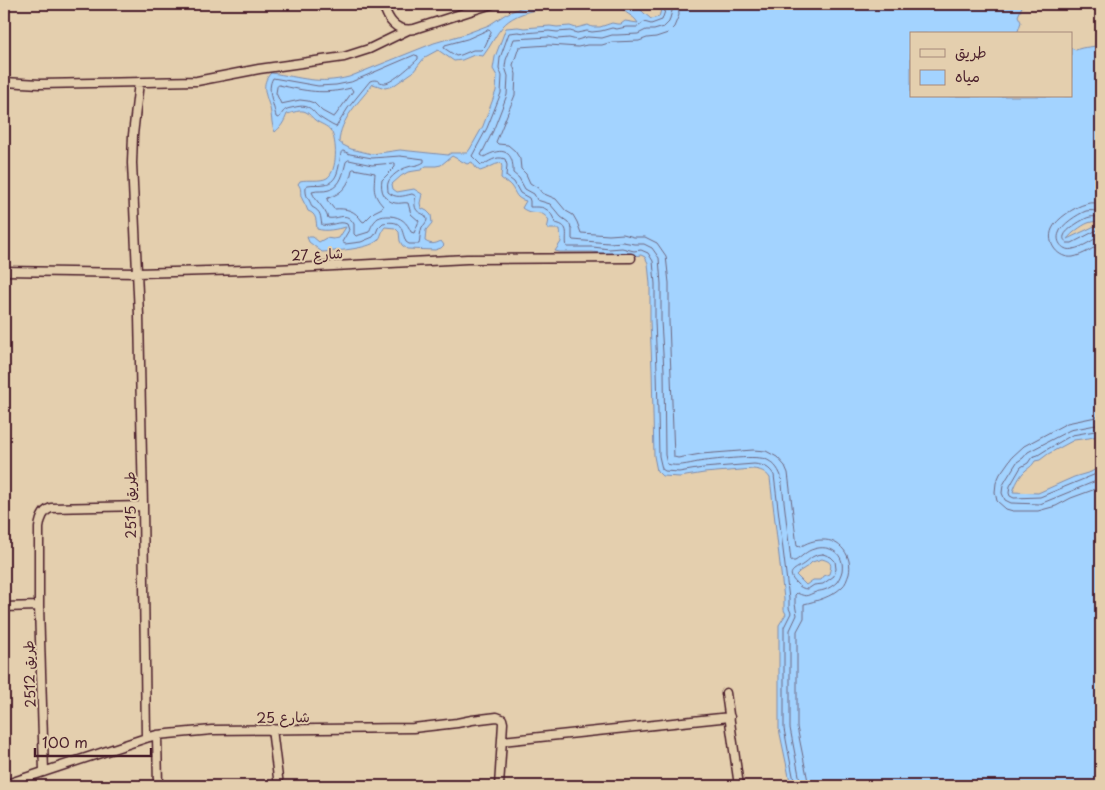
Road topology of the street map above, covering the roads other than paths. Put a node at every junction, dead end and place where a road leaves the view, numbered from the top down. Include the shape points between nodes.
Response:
1 (382, 4) edge
2 (492, 4) edge
3 (408, 30) junction
4 (4, 82) edge
5 (139, 82) junction
6 (631, 258) dead end
7 (4, 271) edge
8 (137, 273) junction
9 (143, 506) junction
10 (39, 606) junction
11 (4, 607) edge
12 (726, 694) dead end
13 (730, 717) junction
14 (272, 729) junction
15 (157, 735) junction
16 (146, 738) junction
17 (502, 741) junction
18 (44, 772) junction
19 (4, 785) edge
20 (158, 786) edge
21 (279, 786) edge
22 (499, 786) edge
23 (739, 786) edge

1 - 3 street via 395,26
2 - 3 street
3 - 5 street via 368,49 337,58 197,80
4 - 5 street
5 - 8 street, طريق 2515 via 132,163
6 - 8 street, شارع 27 via 462,259
7 - 8 street, شارع 27
8 - 9 street, طريق 2515
9 - 10 street, طريق 2512 via 47,509 39,528
9 - 16 street, طريق 2515
10 - 11 street
10 - 18 street, طريق 2512
12 - 13 street
13 - 17 street
13 - 23 street
14 - 15 street, شارع 25
14 - 17 street, شارع 25 via 413,728 497,717 503,723
14 - 21 street
15 - 16 street, شارع 25
15 - 20 street
16 - 18 street, شارع 25
17 - 22 street, شارع 25
18 - 19 street, شارع 25

